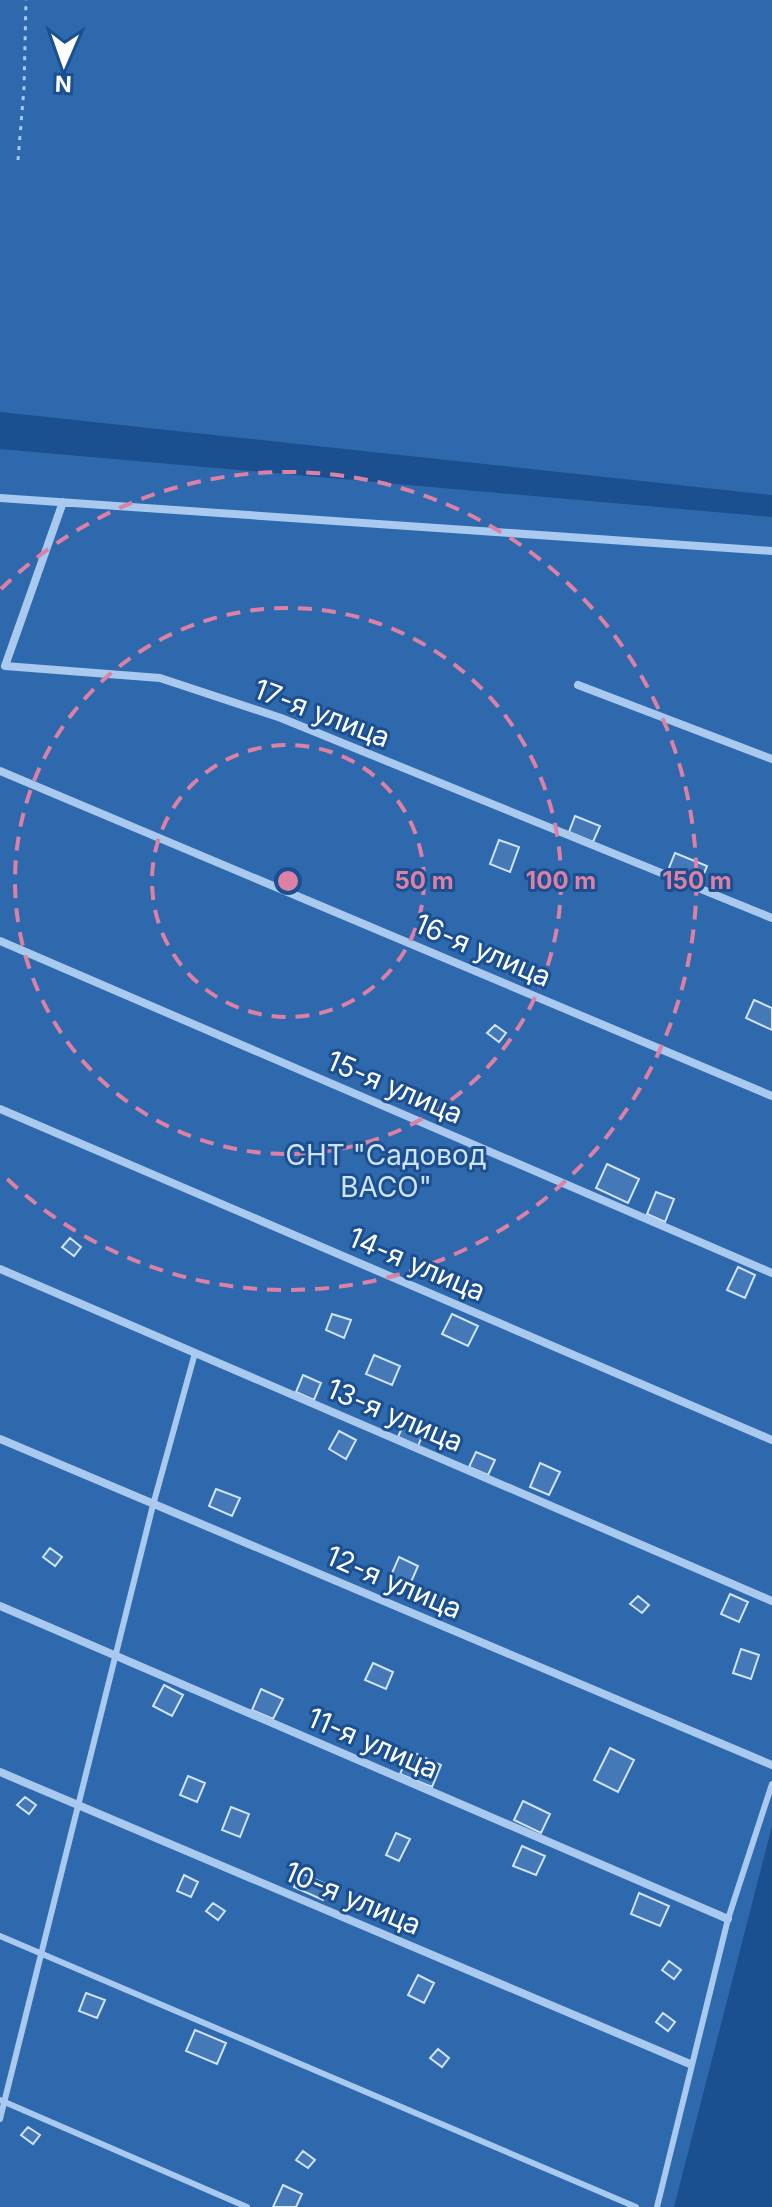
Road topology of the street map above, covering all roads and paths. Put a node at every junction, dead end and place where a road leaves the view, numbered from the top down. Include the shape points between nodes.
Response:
1 (26, 0) edge
2 (18, 160) dead end
3 (0, 498) edge
4 (63, 502) junction
5 (772, 551) edge
6 (578, 685) dead end
7 (772, 759) edge
8 (0, 771) edge
9 (772, 918) edge
10 (0, 941) edge
11 (772, 1096) edge
12 (0, 1109) edge
13 (0, 1269) edge
14 (772, 1273) edge
15 (195, 1353) junction
16 (0, 1439) edge
17 (772, 1440) edge
18 (153, 1505) junction
19 (772, 1601) edge
20 (0, 1606) edge
21 (117, 1657) junction
22 (772, 1765) edge
23 (0, 1772) edge
24 (772, 1784) edge
25 (80, 1807) junction
26 (728, 1919) junction
27 (0, 1936) edge
28 (42, 1954) junction
29 (690, 2064) junction
30 (2, 2101) edge
31 (0, 2119) edge
32 (247, 2207) edge
33 (636, 2207) edge
34 (657, 2207) edge

1 - 2 path
3 - 4 street
4 - 5 street
4 - 9 street, 17-я улица via 5,666 160,678 266,713
6 - 7 street
8 - 11 street, 16-я улица
10 - 14 street, 15-я улица
12 - 17 street, 14-я улица
13 - 15 street, 13-я улица
15 - 18 lane
15 - 19 street, 13-я улица
16 - 18 street, 12-я улица
18 - 21 lane
18 - 22 street, 12-я улица
20 - 21 street, 11-я улица
21 - 25 lane
21 - 26 street, 11-я улица
23 - 25 street, 10-я улица
24 - 26 lane
25 - 28 lane
25 - 29 street, 10-я улица
26 - 29 lane
27 - 28 lane
28 - 30 lane
28 - 33 lane
29 - 34 lane
30 - 31 lane
30 - 32 lane

